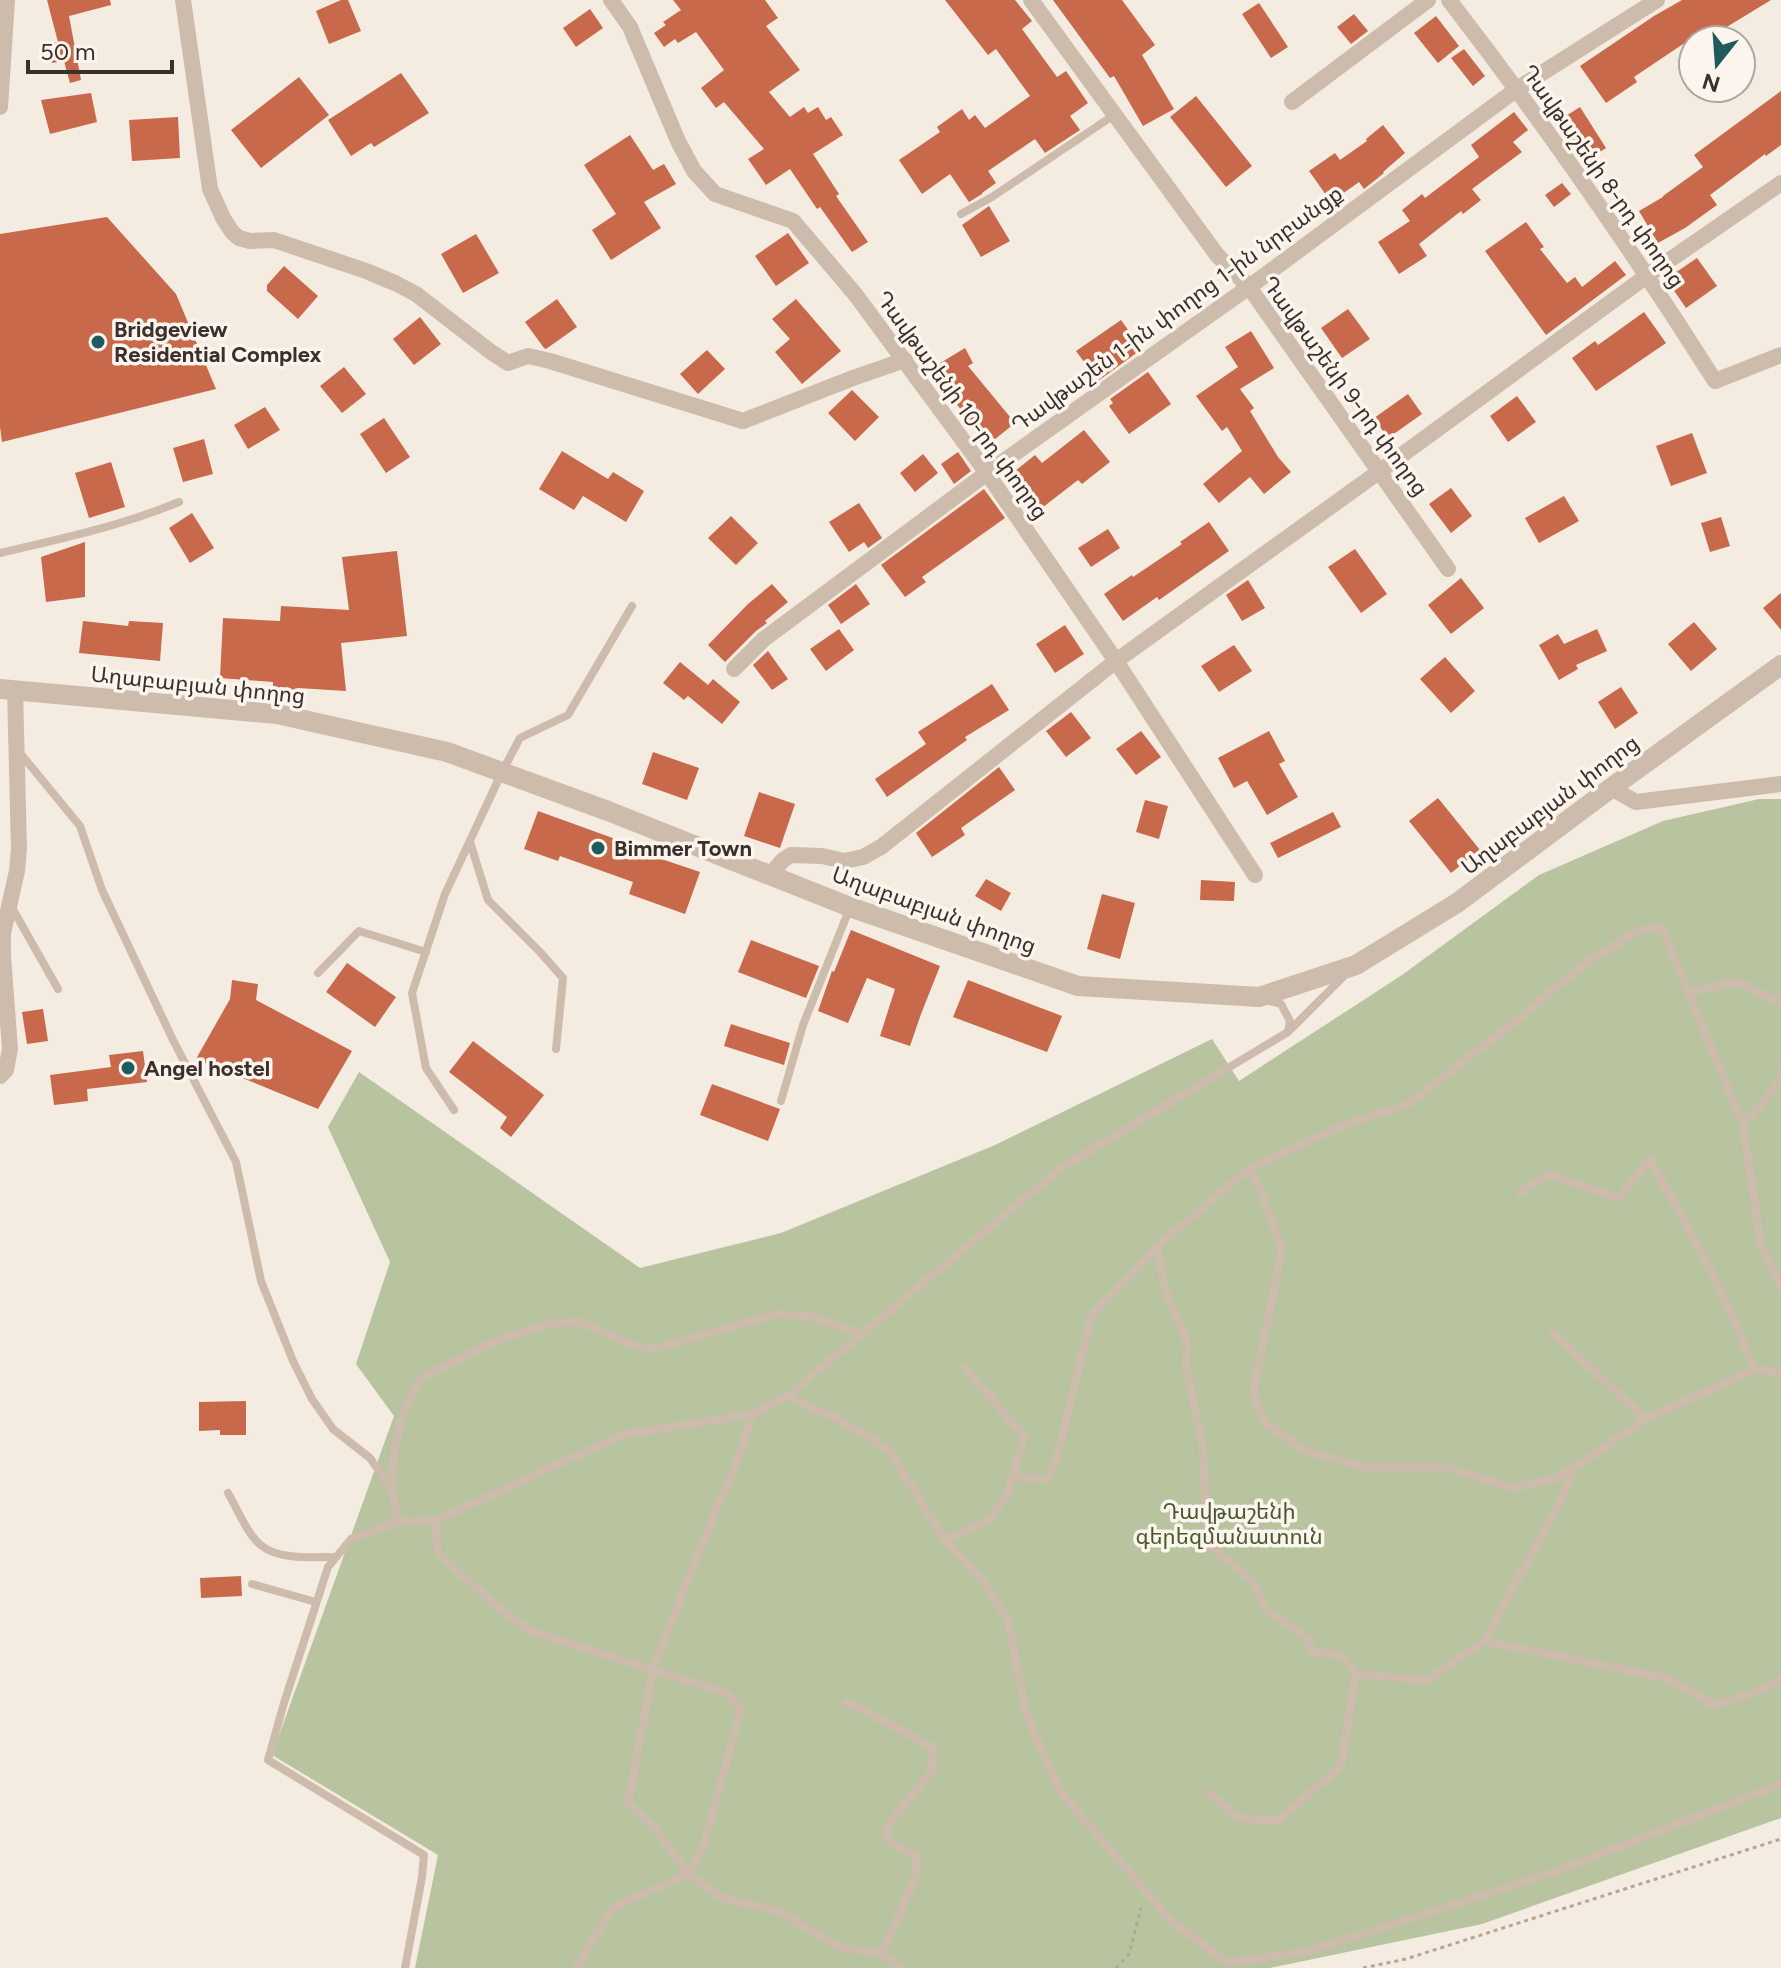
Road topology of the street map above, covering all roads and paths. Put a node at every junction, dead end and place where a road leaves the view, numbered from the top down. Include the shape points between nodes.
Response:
1 (7, 0) edge
2 (183, 0) edge
3 (611, 0) edge
4 (1031, 0) edge
5 (1428, 0) edge
6 (1449, 0) edge
7 (1657, 0) edge
8 (1517, 89) junction
9 (1292, 102) dead end
10 (0, 107) edge
11 (1114, 115) junction
12 (1781, 183) edge
13 (961, 214) dead end
14 (1648, 275) junction
15 (1249, 287) junction
16 (1781, 355) edge
17 (905, 360) junction
18 (1380, 471) junction
19 (987, 473) junction
20 (179, 502) dead end
21 (0, 553) edge
22 (1448, 569) dead end
23 (632, 606) dead end
24 (1116, 661) junction
25 (1781, 665) edge
26 (734, 669) dead end
27 (8, 689) edge
28 (17, 749) junction
29 (502, 772) junction
30 (1781, 784) edge
31 (1611, 788) junction
32 (470, 841) junction
33 (770, 875) junction
34 (1255, 875) dead end
35 (11, 905) junction
36 (850, 907) junction
37 (426, 952) junction
38 (1356, 965) junction
39 (318, 973) dead end
40 (58, 989) dead end
41 (1688, 992) junction
42 (1259, 997) junction
43 (1781, 1003) edge
44 (1288, 1032) junction
45 (556, 1049) dead end
46 (1781, 1072) edge
47 (0, 1076) edge
48 (781, 1101) dead end
49 (454, 1110) dead end
50 (1743, 1125) junction
51 (1248, 1170) junction
52 (1520, 1193) dead end
53 (1157, 1246) junction
54 (1781, 1288) edge
55 (1553, 1333) dead end
56 (862, 1334) junction
57 (965, 1368) dead end
58 (1755, 1369) junction
59 (1781, 1373) edge
60 (789, 1395) junction
61 (752, 1414) junction
62 (1646, 1419) junction
63 (1574, 1468) junction
64 (1013, 1477) junction
65 (393, 1491) junction
66 (228, 1493) dead end
67 (435, 1521) junction
68 (398, 1522) junction
69 (945, 1540) junction
70 (335, 1557) junction
71 (252, 1584) dead end
72 (316, 1602) junction
73 (1484, 1641) junction
74 (653, 1670) junction
75 (1356, 1674) junction
76 (1781, 1677) edge
77 (846, 1702) dead end
78 (1781, 1784) edge
79 (1208, 1792) dead end
80 (1781, 1839) edge
81 (688, 1873) junction
82 (1146, 1892) junction
83 (881, 1953) junction
84 (405, 1968) edge
85 (576, 1968) edge
86 (901, 1968) edge
87 (1116, 1968) edge
88 (1363, 1968) edge

1 - 10 street
2 - 17 street via 210,189 239,238 274,240 395,283 508,363 528,356 550,361 743,421
3 - 17 street, Դավթաշենի 10-րդ փողոց via 630,27 694,171 715,194 793,221
4 - 11 street, Դավթաշենի 9-րդ փողոց
5 - 9 street
6 - 8 street, Դավթաշենի 8-րդ փողոց
7 - 8 street, Դավթաշեն 1-ին փողոց 1-ին նրբանցք
8 - 14 street, Դավթաշենի 8-րդ փողոց
8 - 15 street, Դավթաշեն 1-ին փողոց 1-ին նրբանցք
11 - 13 lane
11 - 15 street, Դավթաշենի 9-րդ փողոց via 1217,255
12 - 14 street
14 - 16 street, Դավթաշենի 8-րդ փողոց via 1715,381
14 - 18 street
15 - 18 street, Դավթաշենի 9-րդ փողոց
15 - 19 street, Դավթաշեն 1-ին փողոց 1-ին նրբանցք
17 - 19 street, Դավթաշենի 10-րդ փողոց
18 - 22 street, Դավթաշենի 9-րդ փողոց
18 - 24 street
19 - 24 street, Դավթաշենի 10-րդ փողոց
19 - 26 street, Դավթաշեն 1-ին փողոց 1-ին նրբանցք via 764,639
20 - 21 lane via 84,534
23 - 29 lane via 568,715 520,738
24 - 33 street via 881,847 844,861 791,855
24 - 34 street, Դավթաշենի 10-րդ փողոց
25 - 31 street, Աղաբաբյան փողոց
27 - 28 street
27 - 29 street, Աղաբաբյան փողոց via 277,714 447,752
28 - 35 street via 19,849
28 - 65 lane via 80,826 102,890 236,1162 261,1281 312,1399 333,1429 370,1458
29 - 32 lane
29 - 33 street, Աղաբաբյան փողոց
30 - 31 street via 1636,802
31 - 38 street, Աղաբաբյան փողոց via 1457,903
32 - 37 lane
32 - 45 lane via 488,900 563,978
33 - 36 street, Աղաբաբյան փողոց
35 - 40 lane
35 - 47 street via 3,933 10,1049
36 - 42 street, Աղաբաբյան փողոց via 1078,986
36 - 48 lane via 803,1025
37 - 39 lane via 359,931
37 - 49 lane via 412,993 426,1068
38 - 42 street, Աղաբաբյան փողոց
38 - 44 lane
41 - 43 lane via 1739,982
41 - 50 lane
41 - 51 lane via 1662,928 1639,930 1583,965 1407,1105 1343,1125
42 - 44 lane via 1281,1004 1290,1021
44 - 56 lane via 1061,1168
46 - 50 lane via 1780,1081
50 - 54 lane via 1761,1244
51 - 53 lane
51 - 63 lane via 1282,1250 1253,1393 1265,1423 1305,1451 1365,1467 1444,1467 1514,1488
52 - 58 lane via 1548,1174 1619,1198 1650,1159 1713,1274
53 - 64 lane via 1091,1316 1048,1479
53 - 75 lane via 1165,1289 1187,1341 1186,1367 1202,1441 1208,1545 1255,1583 1266,1610 1308,1639 1312,1652 1341,1655
55 - 62 lane
56 - 60 lane
56 - 65 lane via 810,1316 777,1314 657,1348 638,1347 580,1322 551,1323 495,1341 415,1386 395,1451
57 - 64 lane via 1024,1436
58 - 59 lane
58 - 62 lane
60 - 61 lane
60 - 69 lane via 888,1449
61 - 67 lane via 622,1435
61 - 74 lane
62 - 63 lane
63 - 73 lane
64 - 69 lane via 990,1519
65 - 68 lane
66 - 70 lane via 260,1545 270,1552
67 - 68 lane
67 - 74 lane via 438,1553 530,1631
68 - 70 lane via 351,1539
69 - 82 lane via 985,1583 1008,1621 1027,1716 1060,1791
70 - 72 lane
71 - 72 lane
72 - 84 lane via 268,1760 424,1855
73 - 75 lane via 1427,1680
73 - 76 lane via 1669,1679 1713,1705 1766,1689
74 - 81 lane via 628,1803
74 - 81 lane via 726,1693 741,1709 703,1848
75 - 79 lane via 1341,1766 1278,1821 1238,1818
77 - 83 lane via 933,1747 932,1771 885,1829 888,1840 917,1857 915,1880
78 - 82 lane via 1549,1874 1309,1951 1228,1963 1170,1920
80 - 88 path via 1406,1959
81 - 83 lane via 722,1898 778,1911 840,1948
81 - 85 lane via 612,1909
82 - 87 path via 1129,1954
83 - 86 lane

